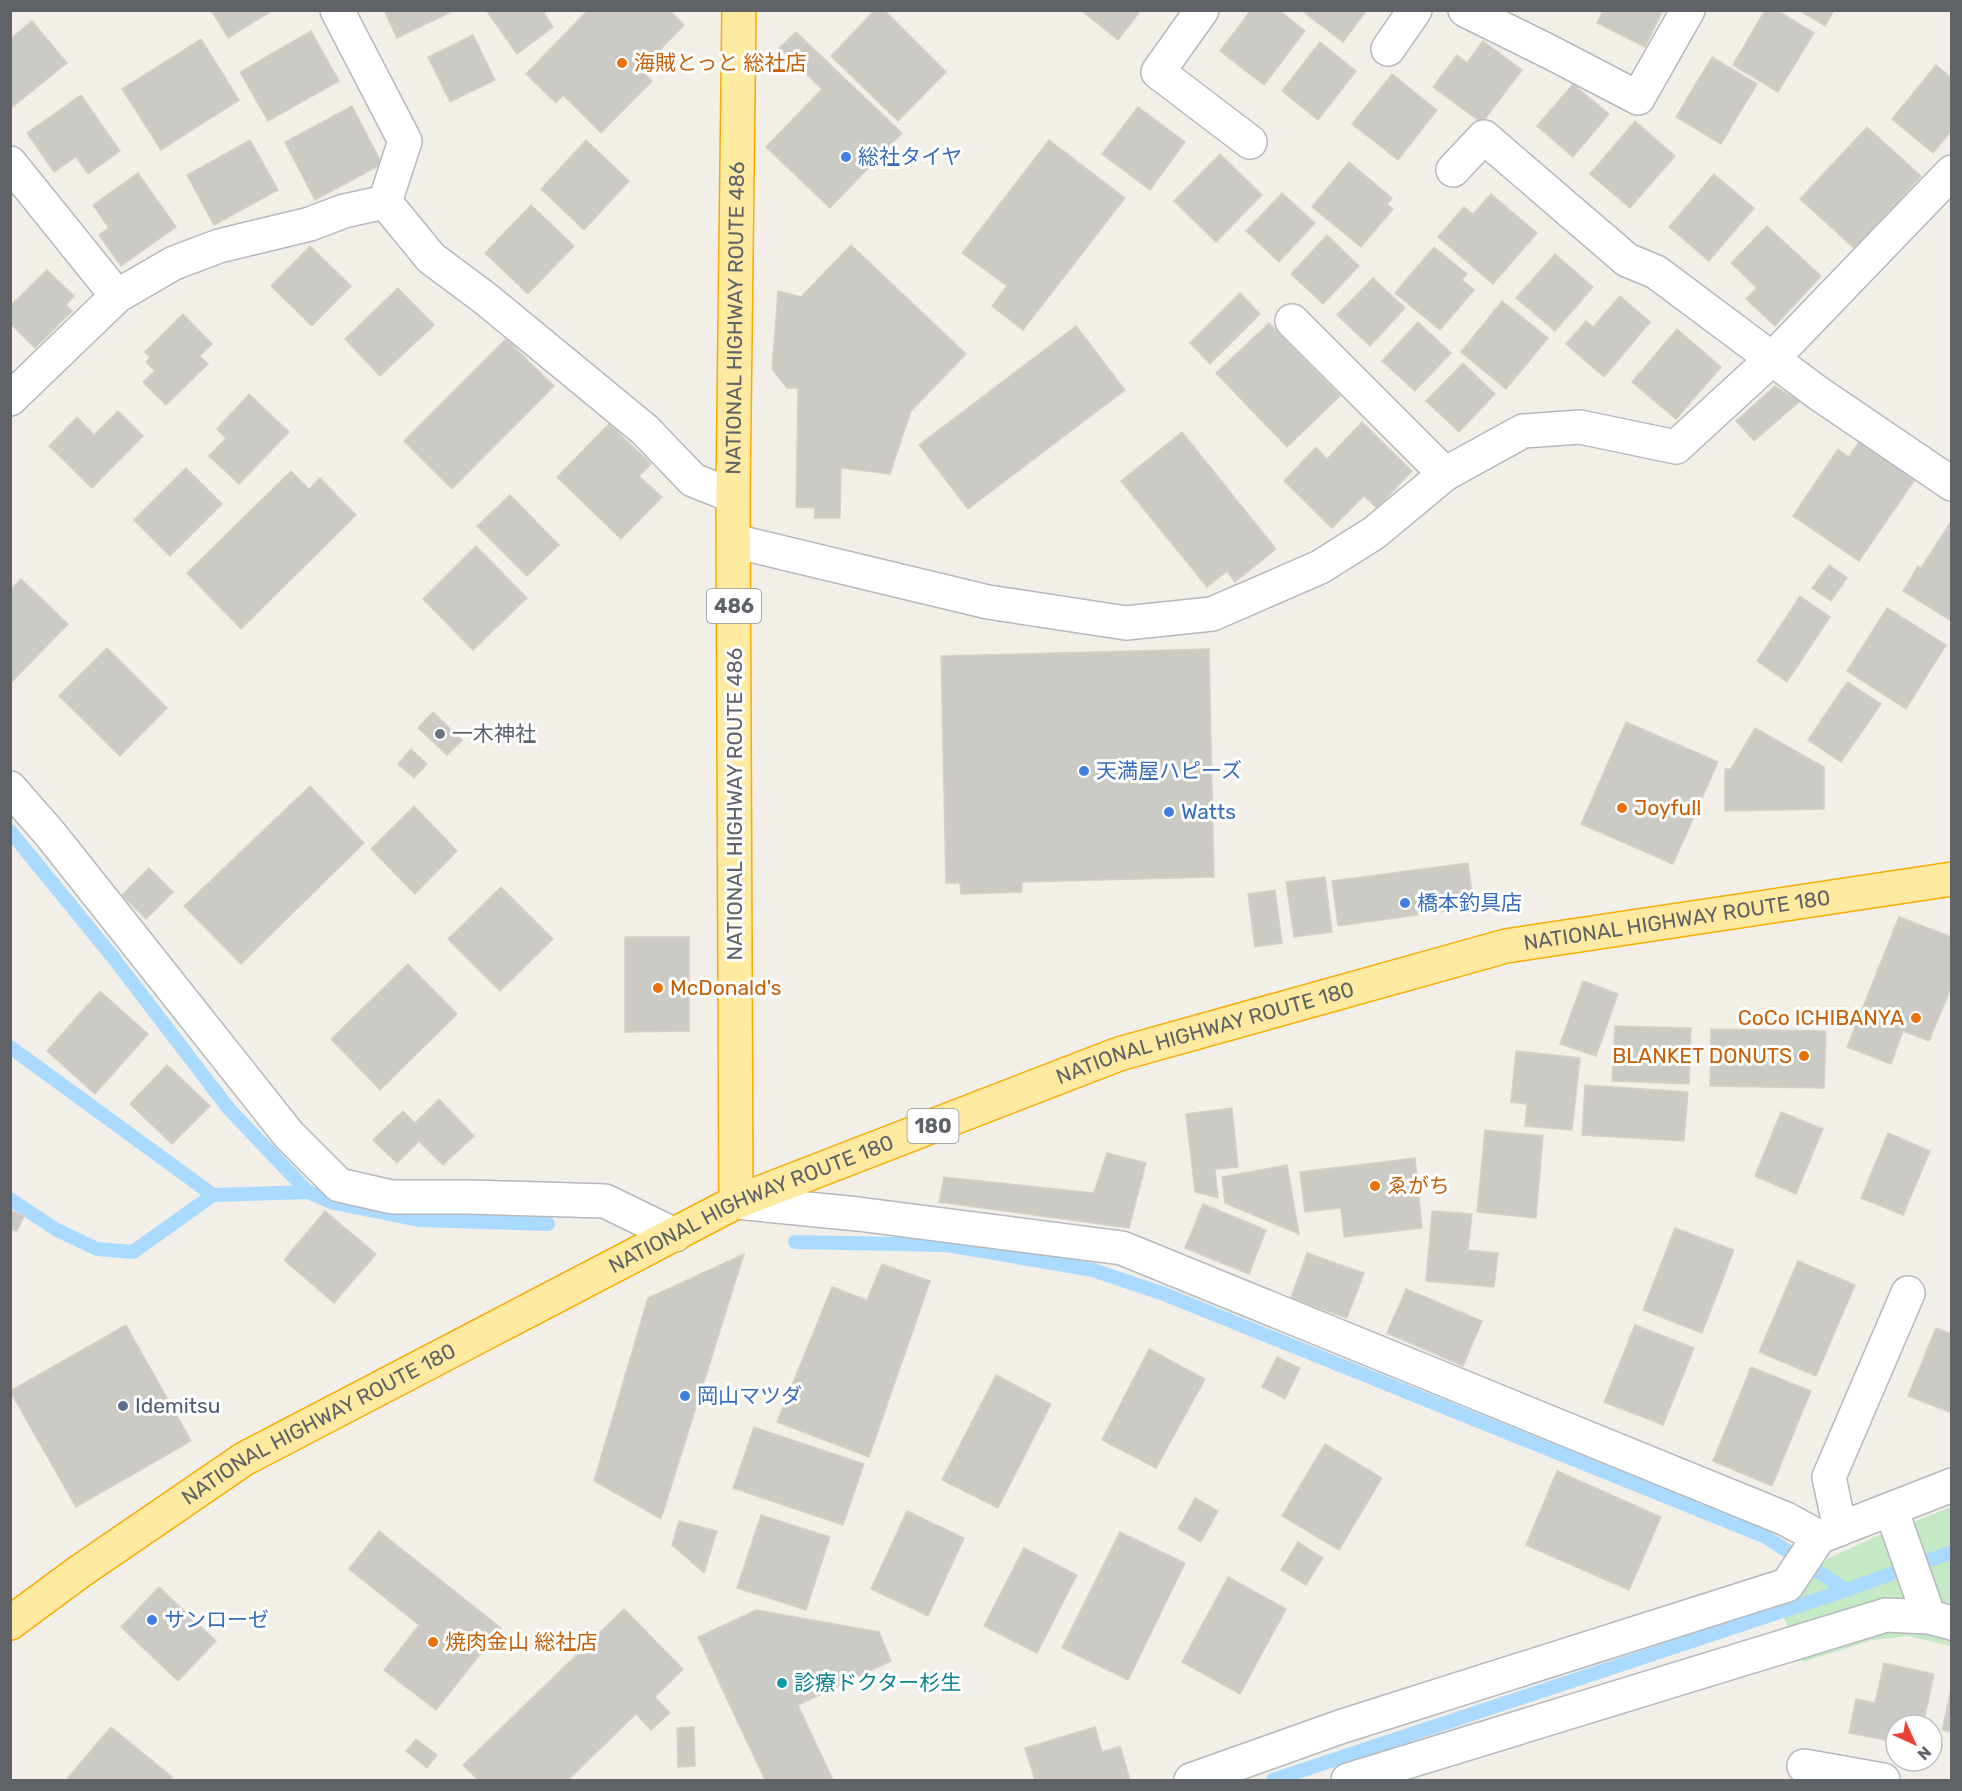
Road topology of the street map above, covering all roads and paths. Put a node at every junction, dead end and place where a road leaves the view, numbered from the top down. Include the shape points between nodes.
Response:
1 (337, 10) edge
2 (739, 10) edge
3 (1202, 10) edge
4 (1415, 10) edge
5 (1465, 10) edge
6 (1688, 10) edge
7 (1388, 49) dead end
8 (1250, 142) dead end
9 (10, 163) edge
10 (1453, 170) dead end
11 (1952, 172) edge
12 (385, 202) junction
13 (117, 296) junction
14 (1292, 321) dead end
15 (1772, 359) junction
16 (10, 399) edge
17 (1445, 474) junction
18 (1952, 484) edge
19 (733, 496) junction
20 (734, 541) junction
21 (10, 788) edge
22 (1952, 879) edge
23 (736, 1202) junction
24 (675, 1235) junction
25 (1908, 1293) dead end
26 (1952, 1485) edge
27 (1891, 1509) junction
28 (1829, 1533) junction
29 (1940, 1620) edge
30 (10, 1623) edge
31 (1804, 1766) dead end
32 (1191, 1780) edge
33 (1348, 1780) edge
34 (1883, 1780) edge

1 - 12 street via 405,141
2 - 19 highway, NATIONAL HIGHWAY ROUTE 486 / 486
3 - 8 street via 1158,72
4 - 7 street
5 - 6 street via 1638,98
9 - 13 street
10 - 15 street via 1484,137 1628,260 1656,272
11 - 15 street
12 - 13 street via 219,246 174,263
12 - 19 street via 431,258 645,430 693,480
13 - 16 street
14 - 17 street
15 - 17 street via 1676,447 1580,427 1522,431
15 - 18 street
17 - 20 street via 1374,533 1320,567 1212,614 1126,623 988,602
19 - 20 highway, NATIONAL HIGHWAY ROUTE 486 / 486
20 - 23 highway, NATIONAL HIGHWAY ROUTE 486 / 486
21 - 24 street via 289,1135 339,1185 392,1197 605,1201
22 - 23 highway, NATIONAL HIGHWAY ROUTE 180 / 180 via 1506,946 1119,1054
23 - 24 highway, NATIONAL HIGHWAY ROUTE 180 / 180
23 - 28 street via 1122,1248 1786,1519
24 - 30 highway, NATIONAL HIGHWAY ROUTE 180 / 180 via 244,1459
25 - 28 street via 1829,1477
26 - 27 street
27 - 28 street
27 - 29 street via 1916,1581
28 - 32 street via 1787,1585 1340,1727
29 - 33 street via 1886,1615
31 - 34 street

